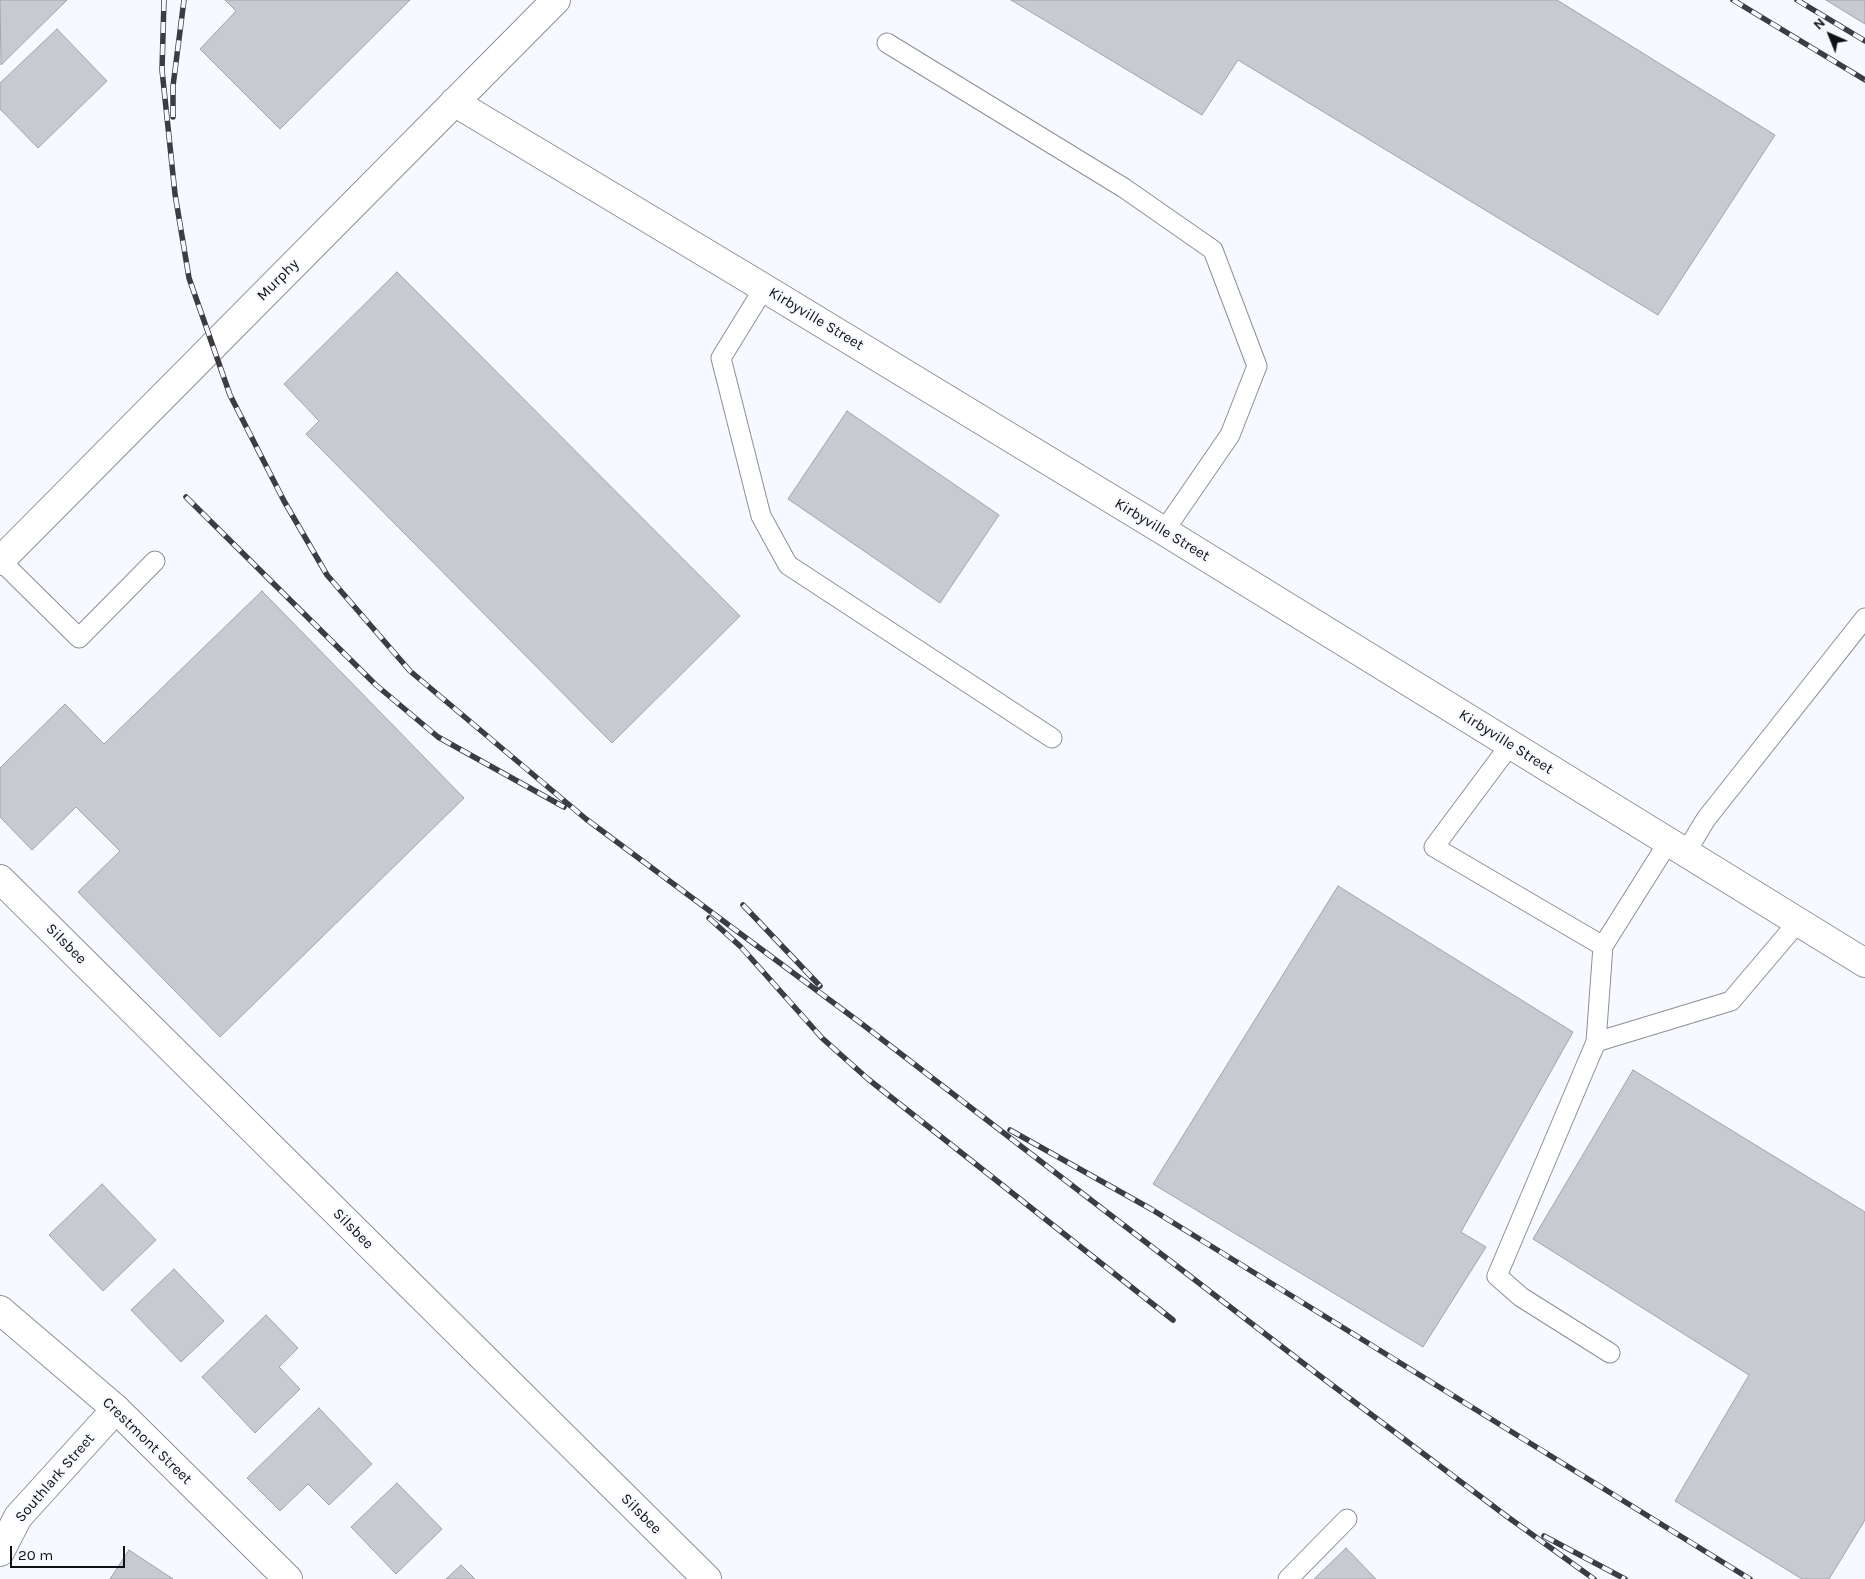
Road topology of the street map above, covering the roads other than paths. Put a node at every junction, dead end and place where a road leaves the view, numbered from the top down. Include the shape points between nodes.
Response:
1 (556, 0) edge
2 (887, 43) dead end
3 (454, 102) junction
4 (764, 288) junction
5 (1164, 531) junction
6 (0, 560) edge
7 (155, 561) dead end
8 (1865, 618) edge
9 (1052, 738) dead end
10 (1510, 744) junction
11 (1677, 847) junction
12 (0, 879) edge
13 (1798, 922) junction
14 (1603, 946) junction
15 (1865, 963) edge
16 (1596, 1042) junction
17 (0, 1310) edge
18 (1610, 1353) dead end
19 (116, 1408) junction
20 (1347, 1519) dead end
21 (0, 1552) edge
22 (288, 1579) edge
23 (707, 1579) edge
24 (1288, 1579) edge

1 - 3 street, Murphy
2 - 5 lane via 1124,188 1213,250 1257,366 1230,435
3 - 4 street, Kirbyville Street
3 - 6 street, Murphy
4 - 5 street, Kirbyville Street
4 - 9 lane via 721,358 761,516 788,565
5 - 10 street, Kirbyville Street
6 - 7 lane via 79,638
8 - 11 lane via 1706,819
10 - 11 street, Kirbyville Street
10 - 14 lane via 1434,847
11 - 13 street, Kirbyville Street
11 - 14 lane
12 - 23 street, Silsbee
13 - 15 street, Kirbyville Street
13 - 16 lane via 1732,1001
14 - 16 lane
16 - 18 lane via 1496,1276 1521,1297
17 - 19 street, Crestmont Street
19 - 21 street, Southlark Street via 18,1517
19 - 22 street, Crestmont Street
20 - 24 lane

